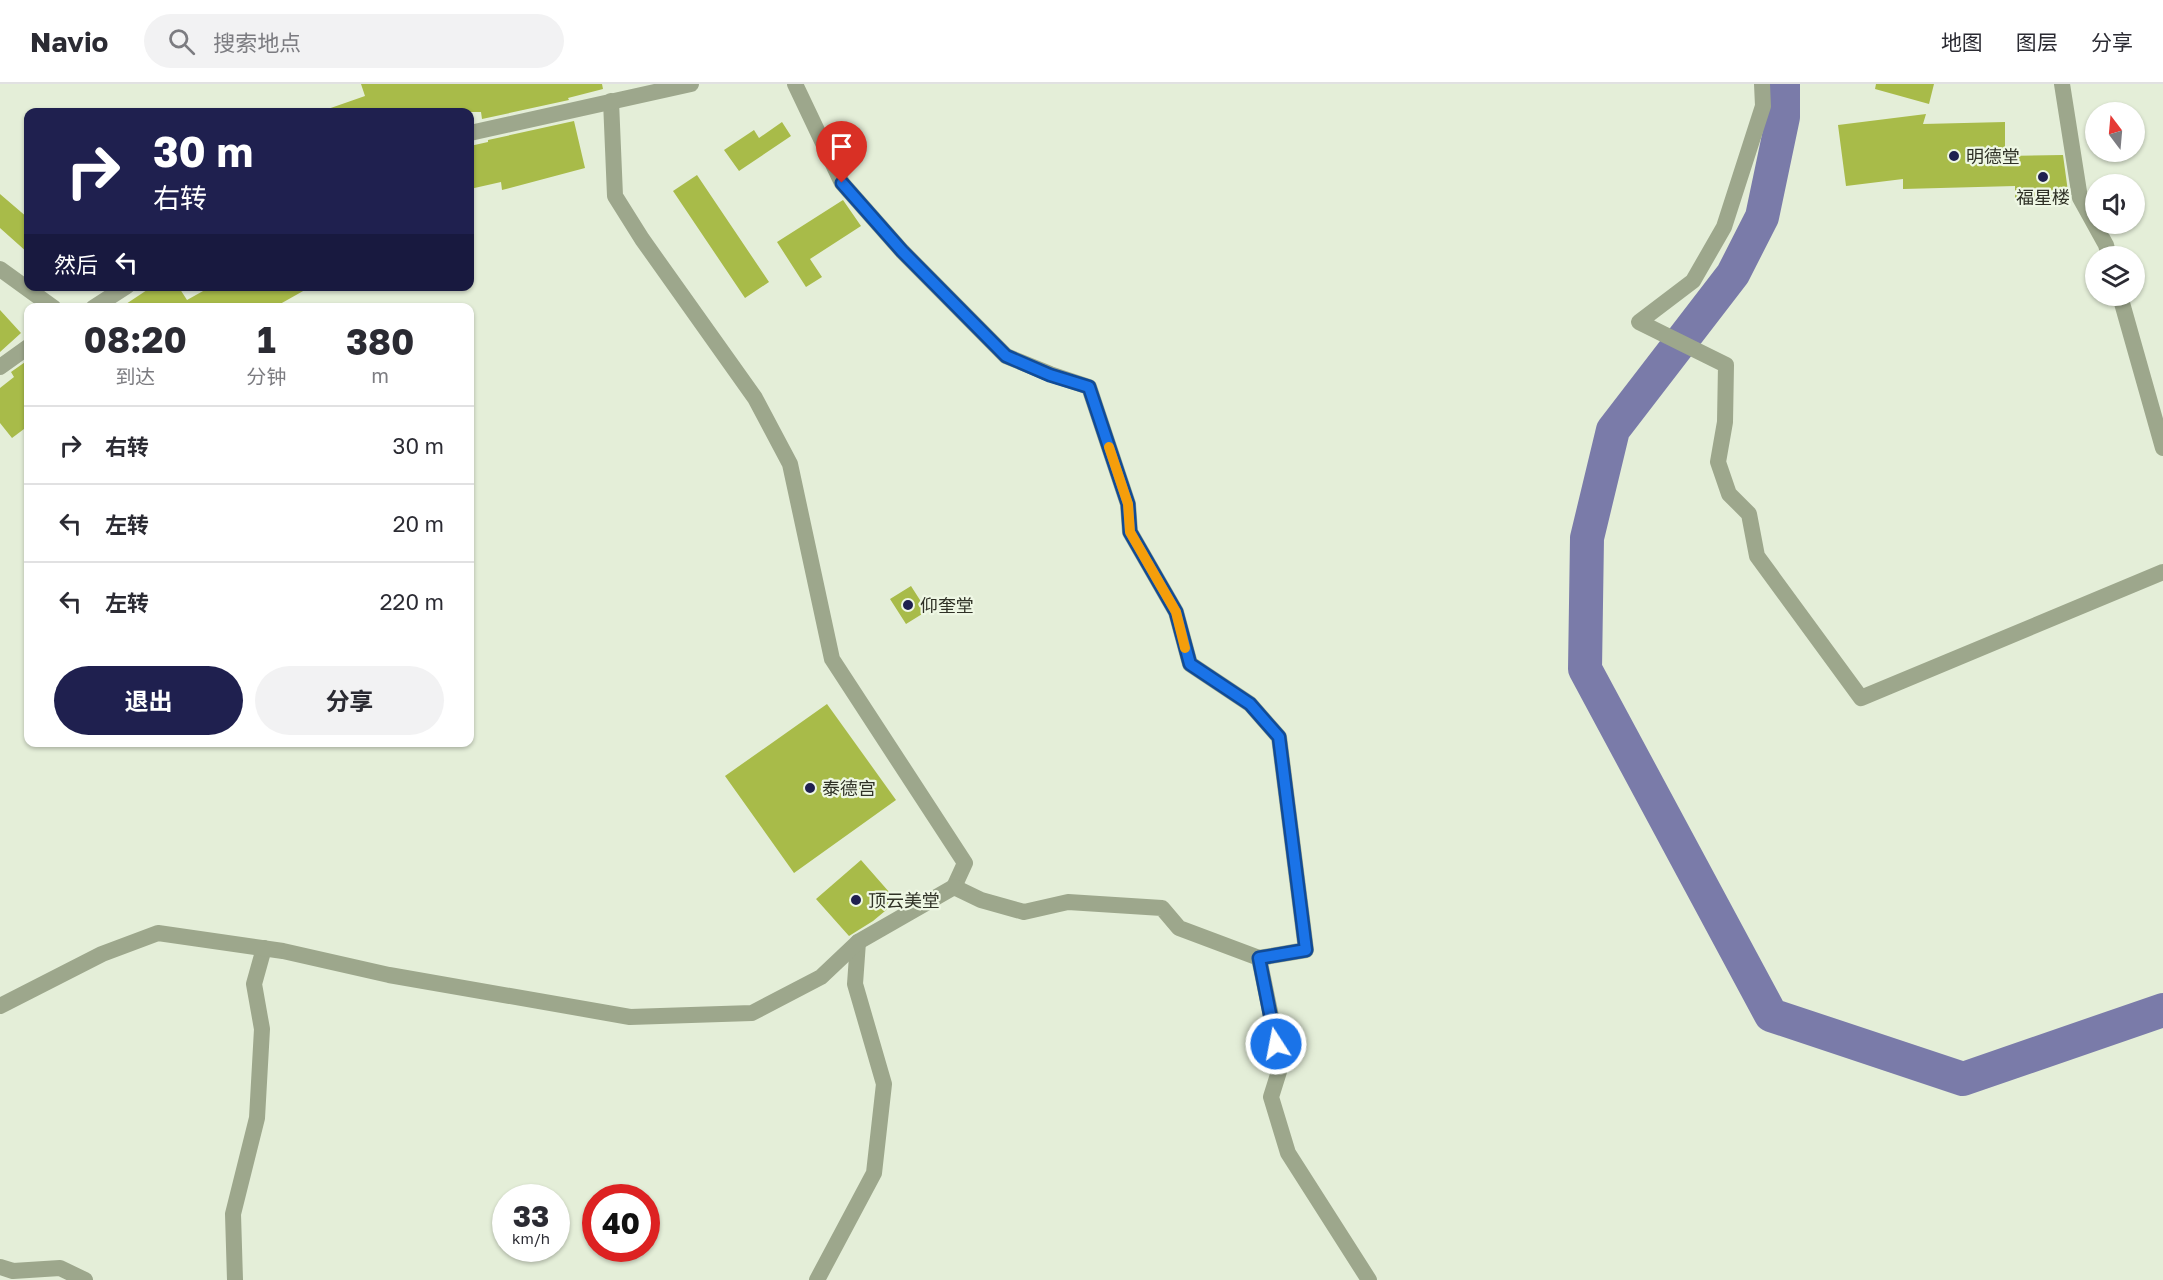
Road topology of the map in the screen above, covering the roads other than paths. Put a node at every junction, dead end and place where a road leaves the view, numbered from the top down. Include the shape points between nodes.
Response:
1 (691, 84) edge
2 (795, 84) edge
3 (1762, 84) edge
4 (2062, 84) edge
5 (611, 101) junction
6 (474, 132) edge
7 (2106, 246) edge
8 (0, 269) edge
9 (24, 286) edge
10 (30, 291) edge
11 (119, 291) edge
12 (47, 303) edge
13 (101, 303) edge
14 (2123, 306) edge
15 (24, 350) edge
16 (0, 367) edge
17 (2163, 448) edge
18 (2163, 572) edge
19 (954, 887) junction
20 (858, 942) junction
21 (264, 948) junction
22 (1259, 958) junction
23 (0, 1006) edge
24 (0, 1267) edge
25 (85, 1280) edge
26 (235, 1280) edge
27 (817, 1280) edge
28 (1369, 1280) edge

1 - 5 street
2 - 22 street via 842,183 902,251 1006,356 1089,387 1128,504 1130,532 1176,612 1190,664 1250,704 1279,737 1306,950
3 - 18 street via 1763,106 1724,227 1693,281 1639,322 1726,365 1725,422 1718,462 1729,494 1749,514 1757,556 1861,698
4 - 7 street via 2080,198
5 - 6 street
5 - 19 street via 615,196 755,398 790,464 832,659 965,863
8 - 9 street
10 - 12 street
11 - 13 street
14 - 17 street
15 - 16 street
19 - 20 street
19 - 22 street via 981,900 1024,912 1068,902 1162,908 1179,928
20 - 21 street via 822,977 752,1013 630,1017 389,975
20 - 27 street via 855,984 884,1084 874,1173
21 - 23 street via 159,933 102,954
21 - 26 street via 254,984 262,1029 257,1118 233,1214
22 - 28 street via 1281,1065 1271,1097 1288,1153
24 - 25 street via 14,1271 60,1268

